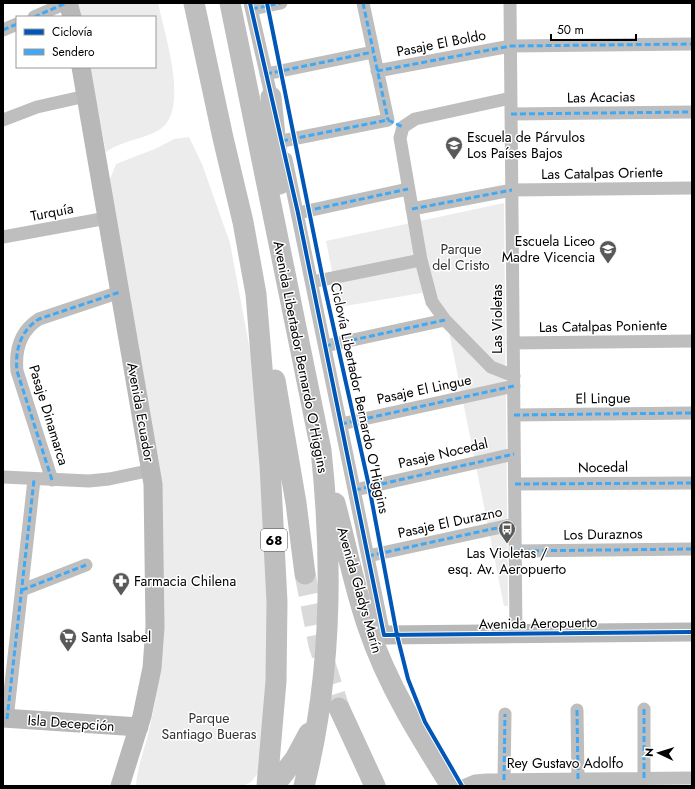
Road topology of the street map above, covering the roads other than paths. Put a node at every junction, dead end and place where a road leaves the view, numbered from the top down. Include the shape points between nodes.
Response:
1 (67, 3) edge
2 (194, 3) edge
3 (230, 3) edge
4 (281, 3) edge
5 (363, 3) edge
6 (510, 3) edge
7 (252, 5) edge
8 (36, 16) edge
9 (72, 16) edge
10 (16, 24) edge
11 (3, 30) edge
12 (692, 44) edge
13 (511, 46) junction
14 (373, 52) junction
15 (80, 68) edge
16 (377, 71) junction
17 (266, 74) junction
18 (86, 96) junction
19 (271, 97) junction
20 (511, 98) junction
21 (692, 112) edge
22 (511, 114) junction
23 (3, 120) edge
24 (388, 120) junction
25 (403, 128) junction
26 (282, 141) junction
27 (692, 188) edge
28 (408, 189) junction
29 (512, 190) junction
30 (412, 209) junction
31 (298, 213) junction
32 (107, 218) junction
33 (3, 237) edge
34 (421, 260) junction
35 (312, 282) junction
36 (120, 292) junction
37 (256, 294) junction
38 (292, 306) junction
39 (445, 320) junction
40 (692, 341) edge
41 (513, 343) junction
42 (325, 346) junction
43 (514, 381) junction
44 (692, 413) edge
45 (514, 415) junction
46 (341, 424) junction
47 (321, 450) junction
48 (514, 454) junction
49 (152, 470) junction
50 (3, 477) edge
51 (34, 480) junction
52 (52, 480) junction
53 (692, 483) edge
54 (515, 484) junction
55 (355, 490) junction
56 (515, 524) junction
57 (692, 549) edge
58 (515, 551) junction
59 (368, 556) junction
60 (86, 565) dead end
61 (305, 574) tunnel mouth
62 (22, 590) junction
63 (692, 632) edge
64 (516, 634) junction
65 (384, 635) junction
66 (320, 702) junction
67 (340, 708) tunnel mouth
68 (404, 709) junction
69 (577, 710) dead end
70 (644, 710) dead end
71 (504, 714) dead end
72 (5, 718) edge
73 (139, 727) junction
74 (130, 759) junction
75 (644, 778) junction
76 (692, 778) edge
77 (578, 779) junction
78 (504, 780) junction
79 (120, 786) edge
80 (129, 786) edge
81 (267, 786) edge
82 (274, 786) edge
83 (304, 786) edge
84 (375, 786) edge
85 (451, 786) edge
86 (463, 786) edge

1 - 8 street
1 - 9 main road
2 - 37 main road via 243,222
3 - 38 main road, Avenida Libertador Bernardo O'Higgins
4 - 7 street
5 - 14 street
6 - 13 street, Las Violetas
7 - 17 street, Avenida Libertador Bernardo O'Higgins
10 - 11 street
12 - 13 street, Pasaje El Boldo
13 - 16 street, Pasaje El Boldo
13 - 20 street, Las Violetas
14 - 16 street
14 - 17 street
15 - 18 main road, Avenida Ecuador
16 - 24 street
17 - 19 street, Avenida Libertador Bernardo O'Higgins
18 - 23 street via 37,107
18 - 32 main road, Avenida Ecuador
19 - 26 street, Avenida Libertador Bernardo O'Higgins
19 - 38 main road via 289,242
20 - 22 street, Las Violetas
20 - 25 street via 415,119
21 - 22 street, Las Acacias
22 - 29 street, Las Violetas
24 - 25 street
24 - 26 street
25 - 28 street via 400,144
26 - 31 street, Avenida Libertador Bernardo O'Higgins
27 - 29 street, Las Catalpas Oriente
28 - 30 street
28 - 31 street
29 - 30 street
29 - 41 street, Las Violetas
30 - 34 street
31 - 35 street, Avenida Libertador Bernardo O'Higgins
32 - 33 street, Turquía
32 - 36 main road, Avenida Ecuador
34 - 35 street
34 - 39 street via 432,302
35 - 42 street, Avenida Libertador Bernardo O'Higgins
36 - 49 main road, Avenida Ecuador
36 - 52 street, Pasaje Dinamarca via 38,319 21,336 16,354 17,371
37 - 61 main road via 284,428
37 - 81 main road, 68 via 270,465 276,602 276,681
38 - 47 main road, Avenida Libertador Bernardo O'Higgins
39 - 42 street
39 - 43 street via 491,367
40 - 41 street, Las Catalpas Poniente
41 - 43 street, Las Violetas
42 - 46 street, Avenida Libertador Bernardo O'Higgins
43 - 45 street, Las Violetas
43 - 46 street, Pasaje El Lingue
44 - 45 street, El Lingue
45 - 48 street, Las Violetas
46 - 55 street, Avenida Libertador Bernardo O'Higgins
47 - 66 main road, Avenida Libertador Bernardo O'Higgins via 328,524 329,576 327,633
47 - 68 main road, Avenida Gladys Marín via 367,626
48 - 54 street, Las Violetas
48 - 55 street, Pasaje Nocedal
49 - 52 street via 109,479
49 - 73 main road, Avenida Ecuador via 155,627 152,668
50 - 51 street
51 - 52 street
51 - 62 street
53 - 54 street, Nocedal
54 - 56 street, Las Violetas
55 - 59 street, Avenida Libertador Bernardo O'Higgins
56 - 58 street, Las Violetas
56 - 59 street, Pasaje El Durazno
57 - 58 street, Los Duraznos
58 - 64 street, Las Violetas
59 - 65 street, Avenida Libertador Bernardo O'Higgins
60 - 62 street
62 - 72 street
63 - 64 main road, Avenida Aeropuerto
64 - 65 main road, Avenida Aeropuerto
65 - 68 main road
66 - 82 main road via 302,749
66 - 83 main road, Avenida Libertador Bernardo O'Higgins
67 - 84 main road
68 - 85 main road, Avenida Gladys Marín
69 - 77 street
70 - 75 street
71 - 78 street
72 - 73 main road, Isla Decepción
73 - 74 main road, Avenida Ecuador
74 - 79 main road, Avenida Ecuador
74 - 80 main road, Avenida Ecuador
75 - 76 street, Rey Gustavo Adolfo
75 - 77 street, Rey Gustavo Adolfo
77 - 78 street, Rey Gustavo Adolfo
78 - 86 street, Rey Gustavo Adolfo via 480,780

